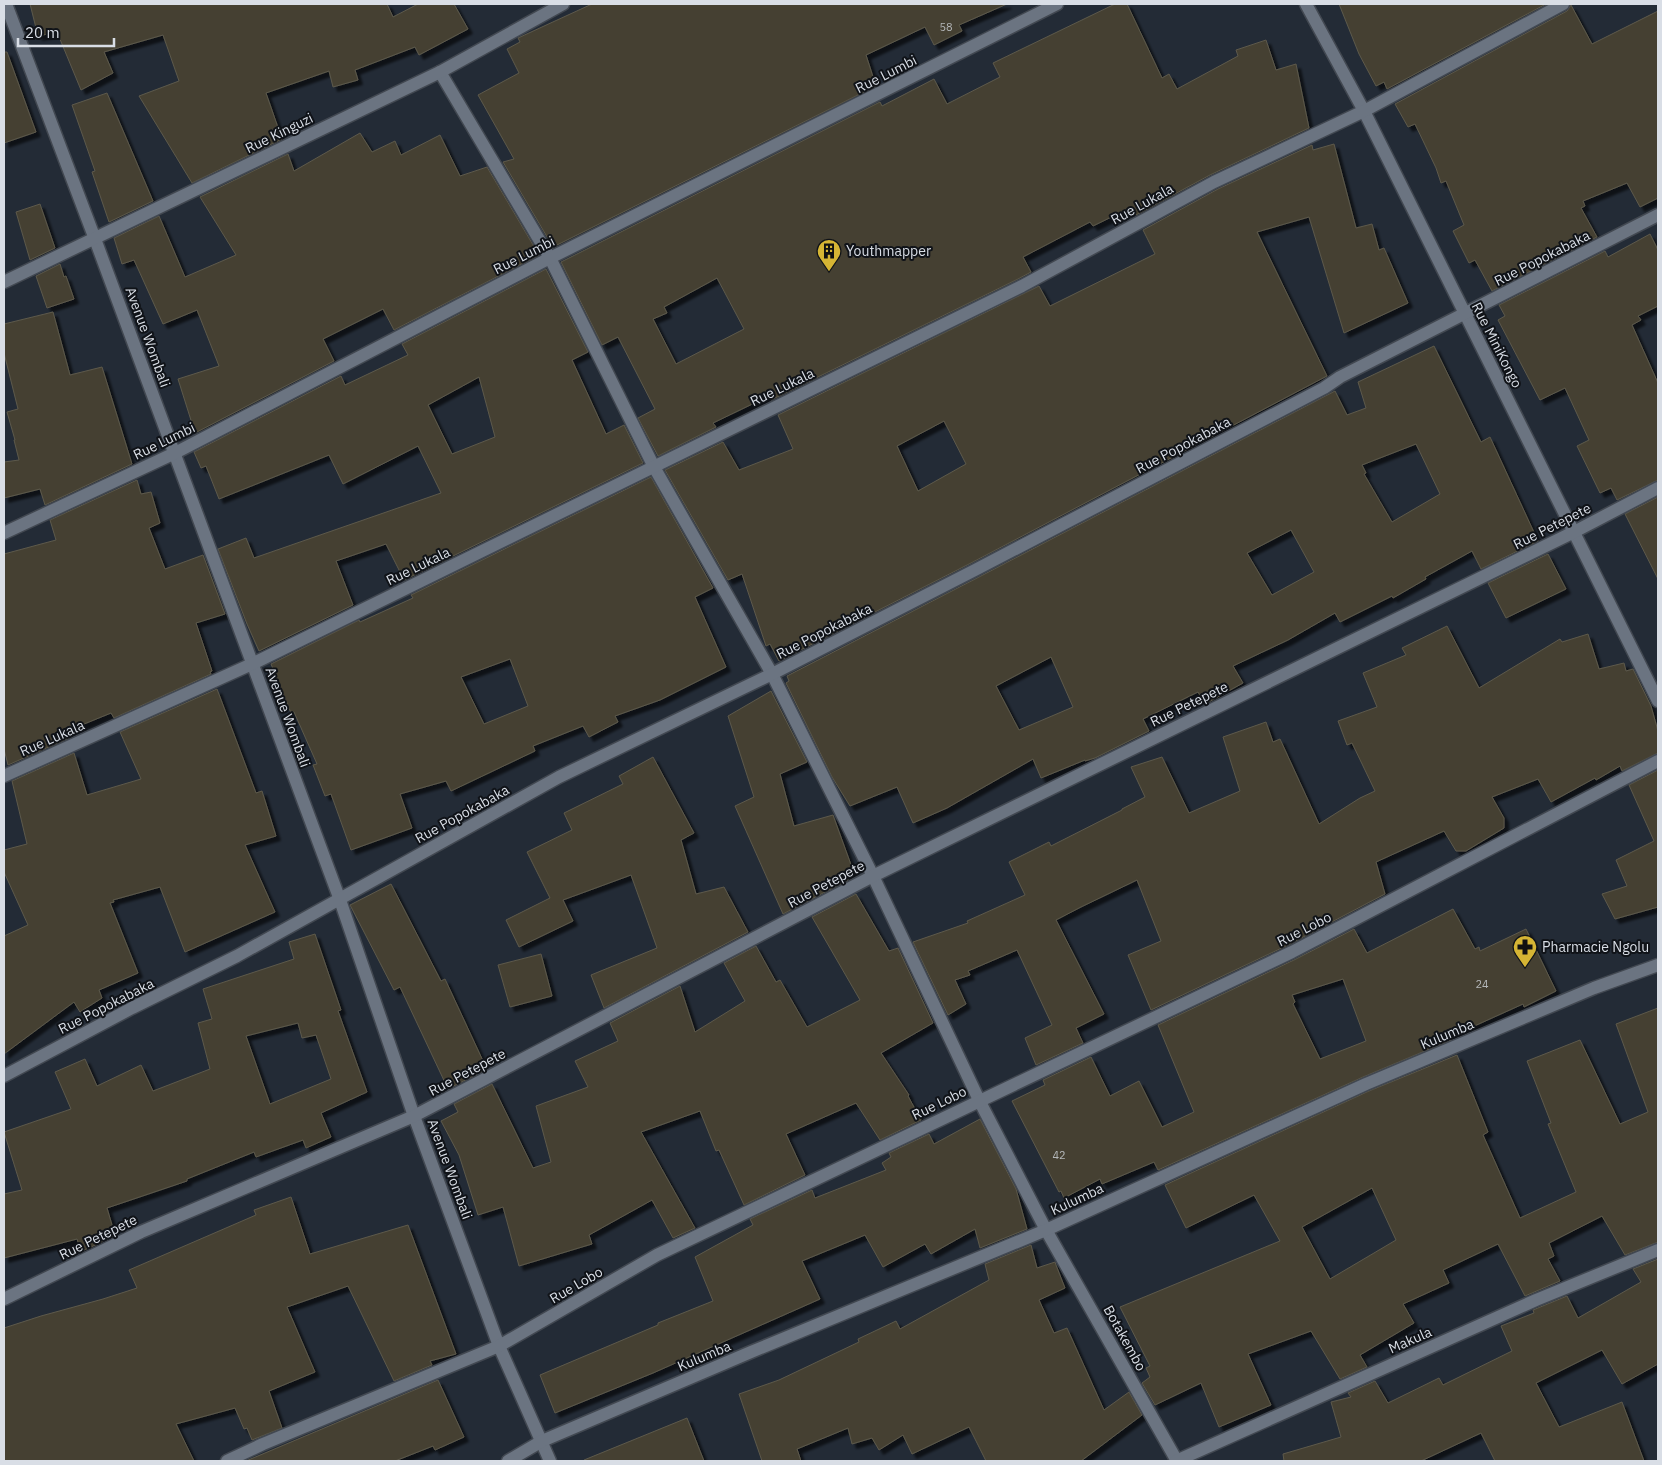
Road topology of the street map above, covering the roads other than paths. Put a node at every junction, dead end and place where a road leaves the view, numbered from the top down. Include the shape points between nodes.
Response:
1 (563, 4) edge
2 (1057, 4) edge
3 (1306, 4) edge
4 (1563, 4) edge
5 (6, 5) edge
6 (440, 72) junction
7 (1364, 111) junction
8 (1658, 214) edge
9 (95, 239) junction
10 (550, 258) junction
11 (4, 282) edge
12 (1464, 315) junction
13 (175, 454) junction
14 (654, 467) junction
15 (1658, 488) edge
16 (1574, 532) junction
17 (4, 533) edge
18 (252, 664) junction
19 (772, 674) junction
20 (1658, 701) edge
21 (1658, 761) edge
22 (4, 776) edge
23 (873, 876) junction
24 (340, 900) junction
25 (1658, 965) edge
26 (4, 1076) edge
27 (979, 1100) junction
28 (414, 1116) junction
29 (1046, 1230) junction
30 (1658, 1250) edge
31 (4, 1300) edge
32 (499, 1346) junction
33 (542, 1441) junction
34 (227, 1461) edge
35 (508, 1461) edge
36 (550, 1461) edge
37 (1177, 1461) edge

1 - 6 street, Rue Kinguzi
2 - 10 street, Rue Lumbi
3 - 7 street, Rue MiniKongo
4 - 7 street, Rue Lukala
5 - 9 street, Avenue Wombali
6 - 9 street, Rue Kinguzi
6 - 10 street, Botakembo
7 - 12 street, Rue MiniKongo
7 - 14 street, Rue Lukala via 1222,178 1022,286
8 - 12 street, Rue Popokabaka
9 - 11 street, Rue Kinguzi
9 - 13 street, Avenue Wombali
10 - 13 street, Rue Lumbi
10 - 14 street, Botakembo
12 - 16 street, Rue MiniKongo
12 - 19 street, Rue Popokabaka
13 - 17 street, Rue Lumbi
13 - 18 street, Avenue Wombali
14 - 18 street, Rue Lukala
14 - 19 street, Botakembo
15 - 16 street, Rue Petepete
16 - 20 street, Rue MiniKongo
16 - 23 street, Rue Petepete
18 - 22 street, Rue Lukala
18 - 24 street, Avenue Wombali
19 - 23 street, Botakembo
19 - 24 street, Rue Popokabaka via 558,777
21 - 27 street, Rue Lobo via 1292,952
23 - 27 street, Botakembo
23 - 28 street, Rue Petepete
24 - 26 street, Rue Popokabaka
24 - 28 street, Avenue Wombali
25 - 29 street, Kulumba via 1594,988 1366,1084
27 - 29 street, Botakembo
27 - 32 street, Rue Lobo via 657,1256
28 - 31 street, Rue Petepete via 141,1232
28 - 32 street, Avenue Wombali
29 - 33 street, Kulumba
29 - 37 street, Botakembo
30 - 37 street, Makula via 1536,1300
32 - 33 street, Avenue Wombali
32 - 34 street, Rue Lobo
33 - 35 street, Kulumba
33 - 36 street, Avenue Wombali

